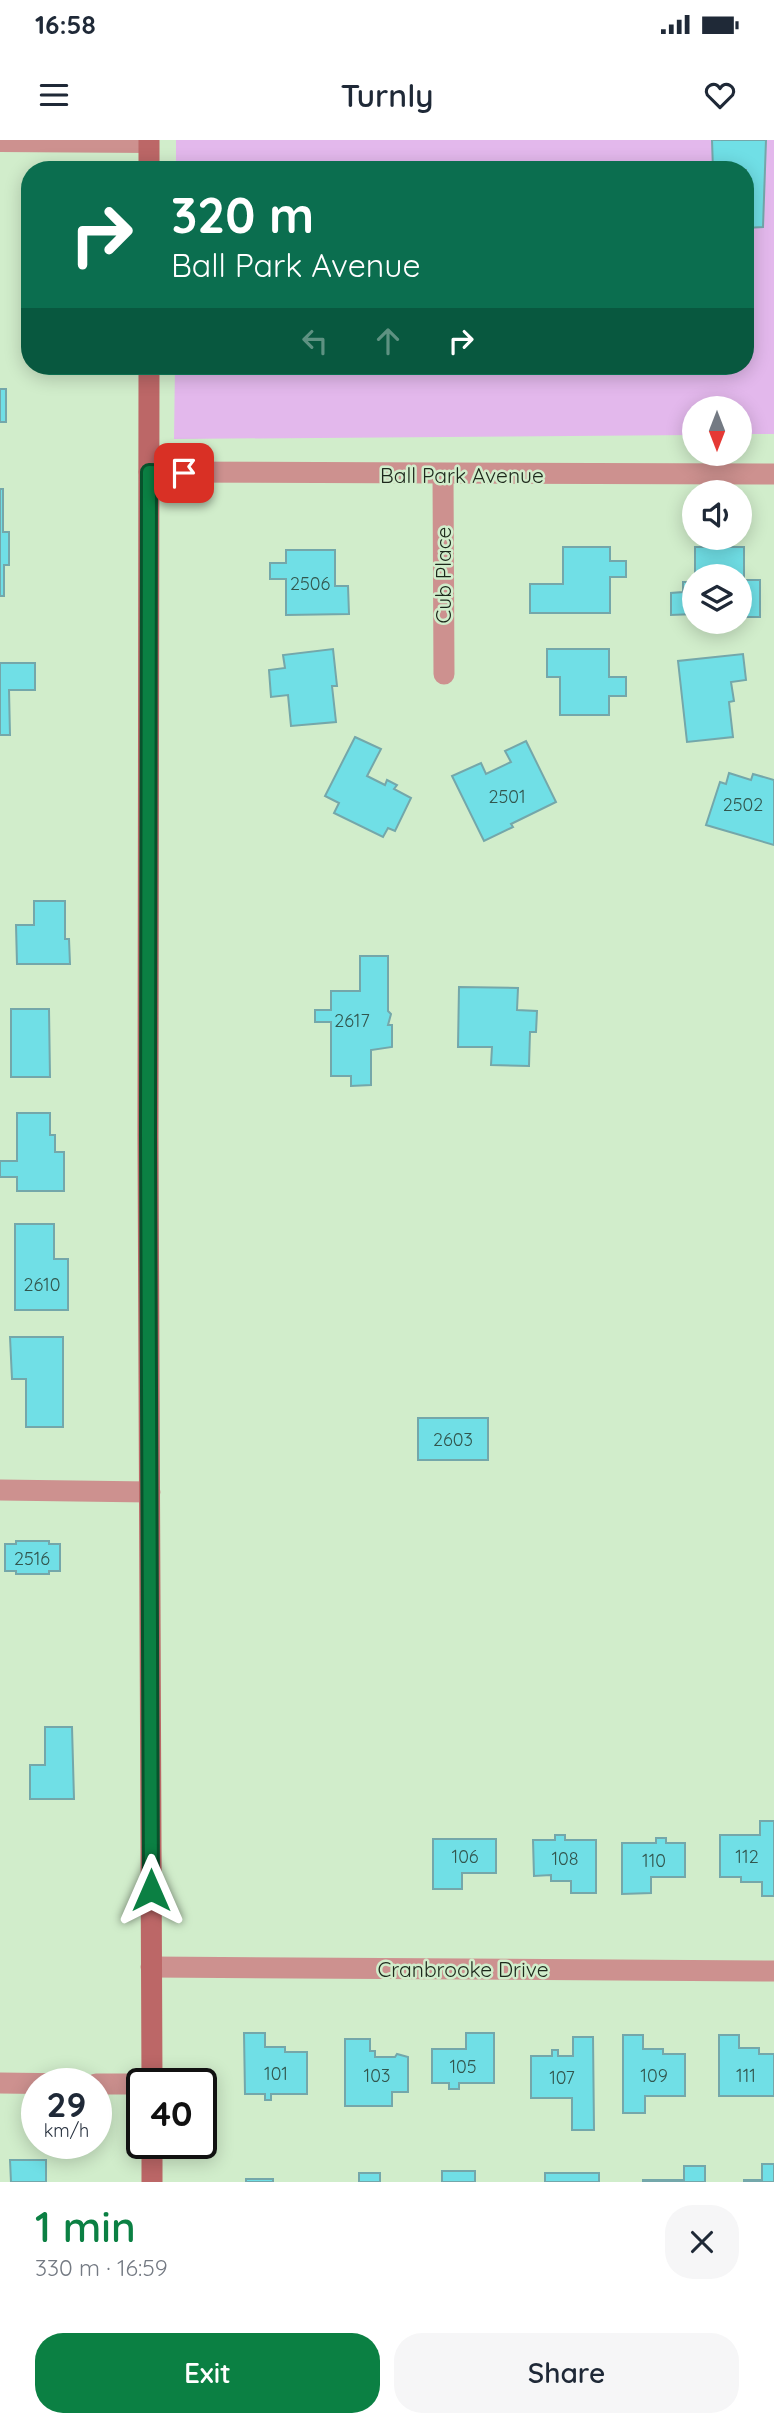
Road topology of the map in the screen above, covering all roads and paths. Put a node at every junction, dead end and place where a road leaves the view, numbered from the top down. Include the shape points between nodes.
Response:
1 (149, 143) edge
2 (0, 145) edge
3 (149, 161) edge
4 (149, 375) edge
5 (149, 472) junction
6 (774, 474) edge
7 (443, 475) junction
8 (444, 674) dead end
9 (0, 1490) edge
10 (150, 1492) junction
11 (151, 1967) junction
12 (774, 1970) edge
13 (152, 2068) edge
14 (0, 2084) edge
15 (21, 2084) edge
16 (152, 2159) edge
17 (152, 2182) edge

1 - 2 lane
1 - 3 street
4 - 5 street
5 - 7 street, Ball Park Avenue
5 - 10 street
6 - 7 street, Ball Park Avenue
7 - 8 street, Cub Place
9 - 10 street
10 - 11 street
11 - 12 street, Cranbrooke Drive
11 - 13 street
14 - 15 street
16 - 17 street

